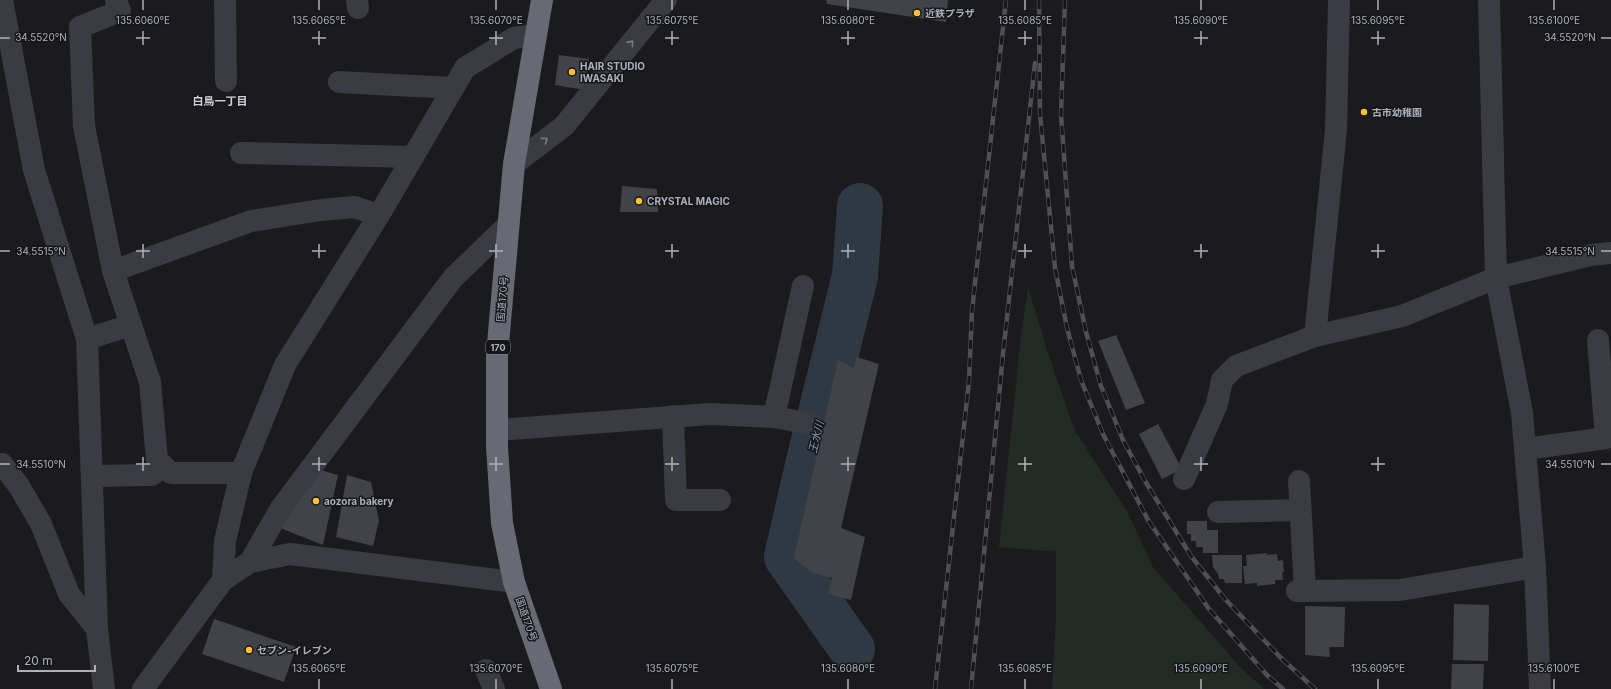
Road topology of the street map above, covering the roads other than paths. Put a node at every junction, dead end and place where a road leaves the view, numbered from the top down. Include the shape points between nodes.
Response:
1 (2, 0) edge
2 (116, 0) edge
3 (225, 0) edge
4 (542, 0) edge
5 (666, 0) edge
6 (1339, 0) edge
7 (1489, 0) edge
8 (536, 35) junction
9 (226, 81) dead end
10 (339, 82) dead end
11 (453, 88) junction
12 (240, 153) dead end
13 (413, 156) junction
14 (514, 164) junction
15 (379, 215) junction
16 (508, 225) junction
17 (1611, 253) edge
18 (113, 271) junction
19 (1496, 278) junction
20 (803, 286) dead end
21 (131, 325) junction
22 (1315, 336) junction
23 (87, 339) junction
24 (1598, 340) dead end
25 (673, 416) junction
26 (774, 417) junction
27 (812, 424) dead end
28 (497, 430) junction
29 (1525, 449) junction
30 (2, 464) dead end
31 (163, 466) junction
32 (240, 472) junction
33 (92, 476) junction
34 (1184, 479) dead end
35 (1299, 482) dead end
36 (720, 500) dead end
37 (1300, 510) junction
38 (1218, 512) dead end
39 (250, 562) junction
40 (1535, 567) junction
41 (222, 580) junction
42 (514, 582) junction
43 (97, 629) junction
44 (104, 689) edge
45 (143, 689) edge
46 (551, 689) edge
47 (1540, 689) edge

1 - 23 street via 34,170
2 - 18 street via 120,11 80,27 84,126
3 - 9 street
4 - 8 highway, 国道170号 / 170
14 -> 5 street via 564,126
6 - 22 street via 1336,130
7 - 19 street
8 - 11 street via 514,38 465,68
8 - 14 highway, 国道170号 / 170
10 - 11 street
11 - 13 street
12 - 13 street
13 - 15 street
14 - 16 highway, 国道170号 / 170
15 - 18 street via 354,207 252,221
15 - 32 street via 285,365
16 - 28 highway, 国道170号 / 170 via 497,355
16 - 39 street via 453,278 281,508
17 - 19 street
18 - 21 street
19 - 22 street via 1402,316
19 - 29 street via 1522,413
20 - 26 street
21 - 23 street
21 - 31 street via 150,382 157,460
22 - 34 street via 1236,366 1222,380 1216,404
23 - 33 street
24 - 29 street via 1606,438
25 - 26 street via 710,414
25 - 28 street
25 - 36 street via 676,500
26 - 27 street
28 - 42 highway, 国道170号 / 170 via 502,523
29 - 40 street
30 - 43 street via 19,486 41,524 69,594
31 - 32 street via 171,473
31 - 33 street via 152,475
32 - 41 street via 225,541
33 - 43 street
35 - 37 street
37 - 38 street
37 - 40 street via 1301,591 1400,590
39 - 41 street
39 - 42 street via 290,554
40 - 47 street
41 - 45 street
42 - 46 highway, 国道170号 / 170
43 - 44 street

